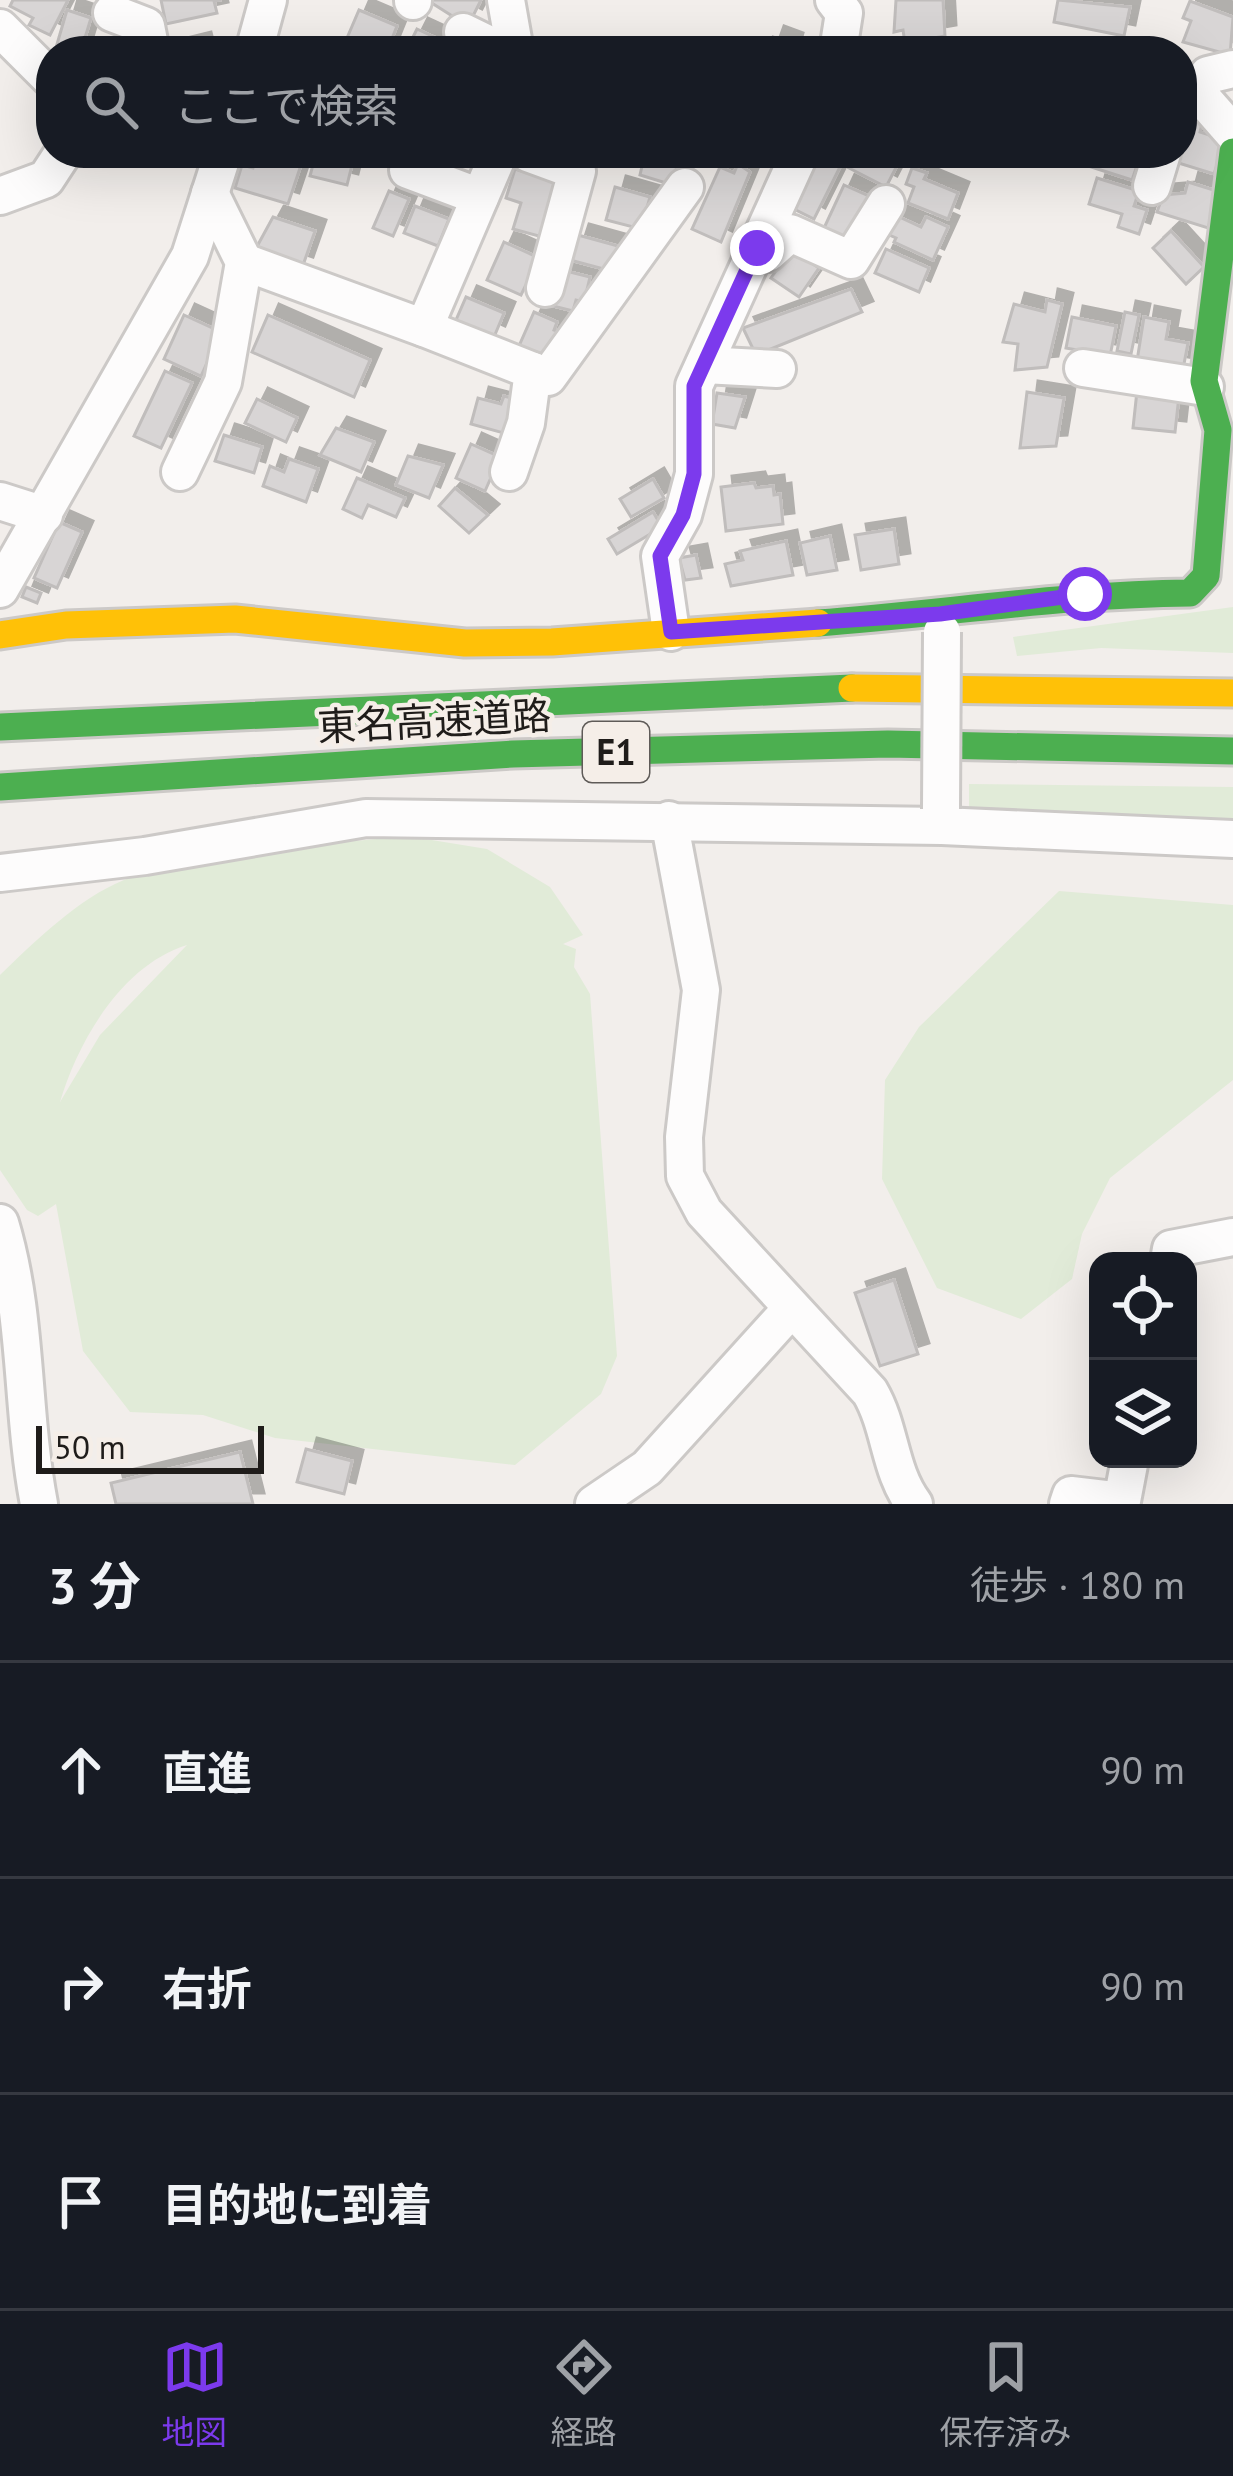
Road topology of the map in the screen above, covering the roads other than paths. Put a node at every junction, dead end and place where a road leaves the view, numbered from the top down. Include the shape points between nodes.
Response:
1 (268, 0) edge
2 (506, 0) edge
3 (834, 0) edge
4 (112, 13) dead end
5 (0, 28) edge
6 (463, 32) dead end
7 (148, 36) edge
8 (258, 36) edge
9 (471, 36) edge
10 (512, 36) edge
11 (840, 36) edge
12 (36, 65) edge
13 (1233, 69) edge
14 (1197, 84) edge
15 (1197, 97) edge
16 (1233, 133) edge
17 (1233, 152) edge
18 (53, 168) edge
19 (218, 168) edge
20 (493, 168) edge
21 (571, 168) edge
22 (793, 168) edge
23 (408, 170) dead end
24 (685, 187) dead end
25 (211, 193) junction
26 (0, 196) edge
27 (480, 197) junction
28 (886, 204) dead end
29 (757, 248) junction
30 (244, 262) junction
31 (545, 288) dead end
32 (424, 328) junction
33 (704, 364) junction
34 (1083, 368) dead end
35 (777, 369) dead end
36 (533, 371) junction
37 (1205, 387) junction
38 (180, 472) dead end
39 (508, 472) dead end
40 (0, 501) edge
41 (44, 514) junction
42 (0, 589) edge
43 (941, 623) junction
44 (671, 632) junction
45 (0, 635) edge
46 (1233, 693) edge
47 (0, 728) edge
48 (1233, 751) edge
49 (0, 787) edge
50 (942, 818) junction
51 (669, 820) junction
52 (1233, 839) edge
53 (0, 873) edge
54 (0, 1222) edge
55 (1233, 1237) edge
56 (1170, 1252) edge
57 (792, 1307) junction
58 (1128, 1468) edge
59 (39, 1504) edge
60 (594, 1504) edge
61 (914, 1504) edge
62 (1068, 1504) edge

1 - 8 street
2 - 10 street
3 - 11 street via 844,13
4 - 7 street via 146,26
5 - 12 street
6 - 9 street
13 - 14 street
15 - 16 street
17 - 37 main road
18 - 26 street via 46,179
19 - 25 street
20 - 27 street
21 - 31 street via 577,170
22 - 29 street
23 - 27 street
24 - 36 street via 548,377
25 - 30 street
25 - 41 street via 190,256
27 - 32 street
28 - 29 street via 851,260 790,233 768,253
29 - 33 street
30 - 32 street
30 - 38 street via 223,382
32 - 36 street
33 - 35 street
33 - 44 street via 694,386 694,474 660,556
34 - 37 street
36 - 39 street
37 - 43 main road via 1218,430 1206,575 1190,593 1085,594
40 - 41 street
41 - 42 street
43 - 44 main road
43 - 50 street, bridge
44 - 45 main road via 466,643 235,619
46 - 47 main road, 東名高速道路 / E1 via 844,688
48 - 49 main road, 東名高速道路 / E1 via 888,744 560,753
50 - 51 street
50 - 52 street
51 - 53 street via 366,818
51 - 57 street via 700,990 685,1176 704,1211
54 - 59 street via 25,1346
55 - 56 street
57 - 60 street via 647,1468
57 - 61 street via 870,1392 899,1484
58 - 62 street via 1122,1501 1071,1495

